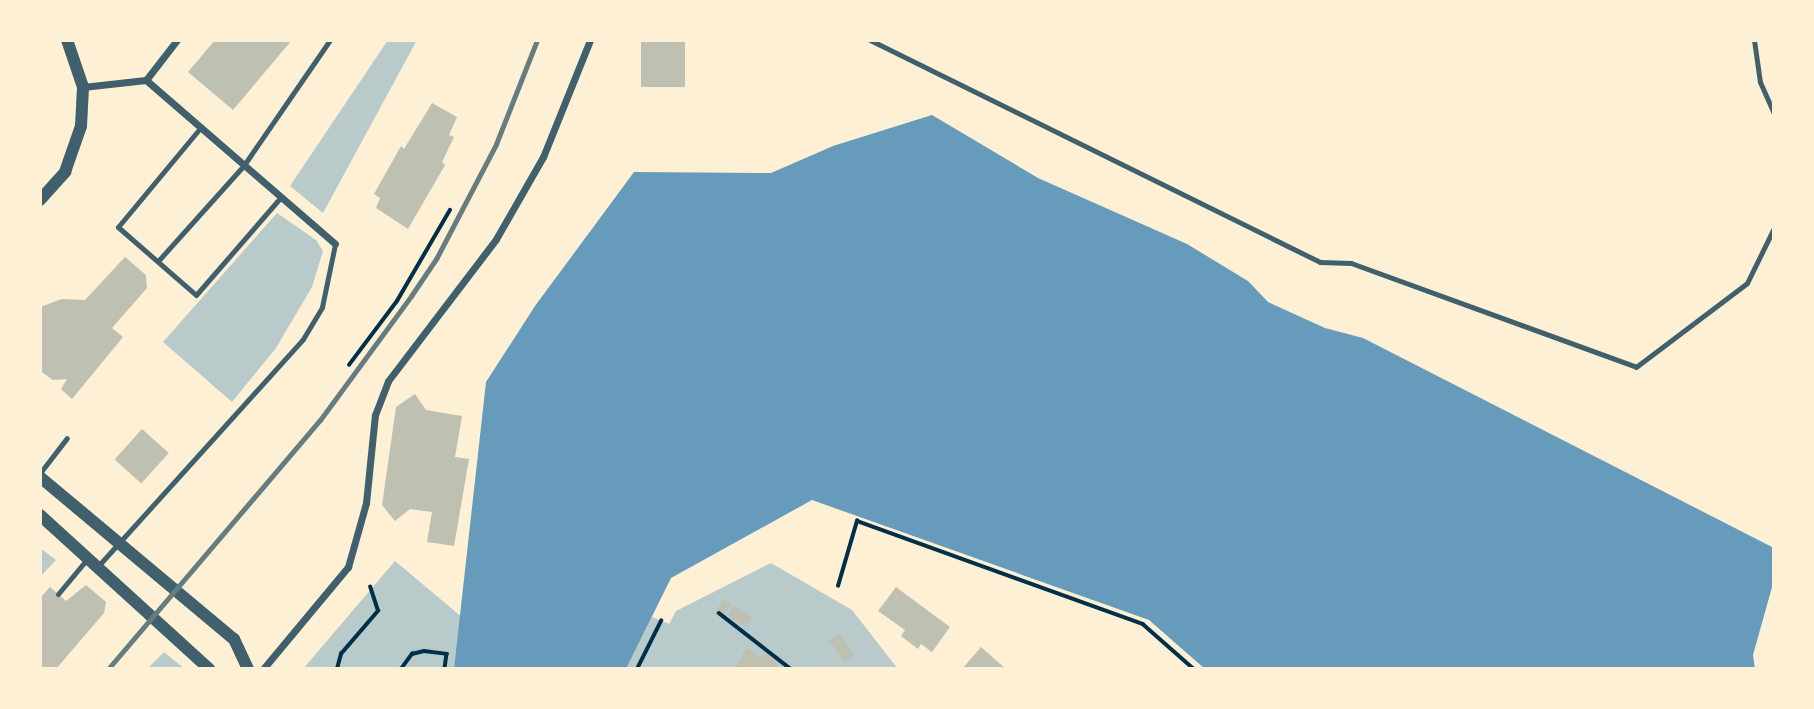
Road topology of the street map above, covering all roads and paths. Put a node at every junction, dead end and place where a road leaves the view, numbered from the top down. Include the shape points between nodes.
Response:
1 (67, 40) edge
2 (177, 40) edge
3 (330, 40) edge
4 (590, 40) edge
5 (870, 40) edge
6 (1754, 40) edge
7 (146, 80) junction
8 (83, 87) junction
9 (1774, 114) edge
10 (201, 127) junction
11 (244, 165) junction
12 (281, 197) junction
13 (40, 200) edge
14 (450, 210) dead end
15 (1774, 228) edge
16 (335, 244) joint
17 (158, 261) junction
18 (349, 365) dead end
19 (67, 438) dead end
20 (40, 475) edge
21 (40, 515) edge
22 (119, 543) junction
23 (92, 563) junction
24 (838, 586) dead end
25 (370, 587) dead end
26 (58, 594) dead end
27 (719, 612) dead end
28 (661, 621) dead end
29 (209, 669) edge
30 (248, 669) edge
31 (263, 669) edge
32 (337, 669) edge
33 (401, 669) edge
34 (445, 669) edge
35 (638, 669) edge
36 (791, 669) edge
37 (1194, 669) edge

1 - 8 street
2 - 7 street
3 - 11 lane
4 - 31 street via 543,157 496,239 388,381 375,415 366,503 348,568
5 - 15 lane via 1320,262 1351,264 1636,367 1747,284
6 - 9 lane via 1760,82
7 - 8 street
7 - 10 street
8 - 13 street via 81,126 65,172
10 - 11 street
10 - 17 lane via 118,227
11 - 12 street
11 - 17 lane
12 - 16 street
12 - 17 lane via 196,295
14 - 18 path via 397,301
16 - 22 lane via 322,307 303,339
19 - 20 lane
20 - 22 street
21 - 23 street
22 - 23 lane
22 - 30 street via 234,639
23 - 26 lane
23 - 29 street
24 - 37 path via 858,521 1143,624
25 - 32 path via 377,611 341,654
27 - 36 path
28 - 35 path
33 - 34 path via 412,654 424,651 447,654

